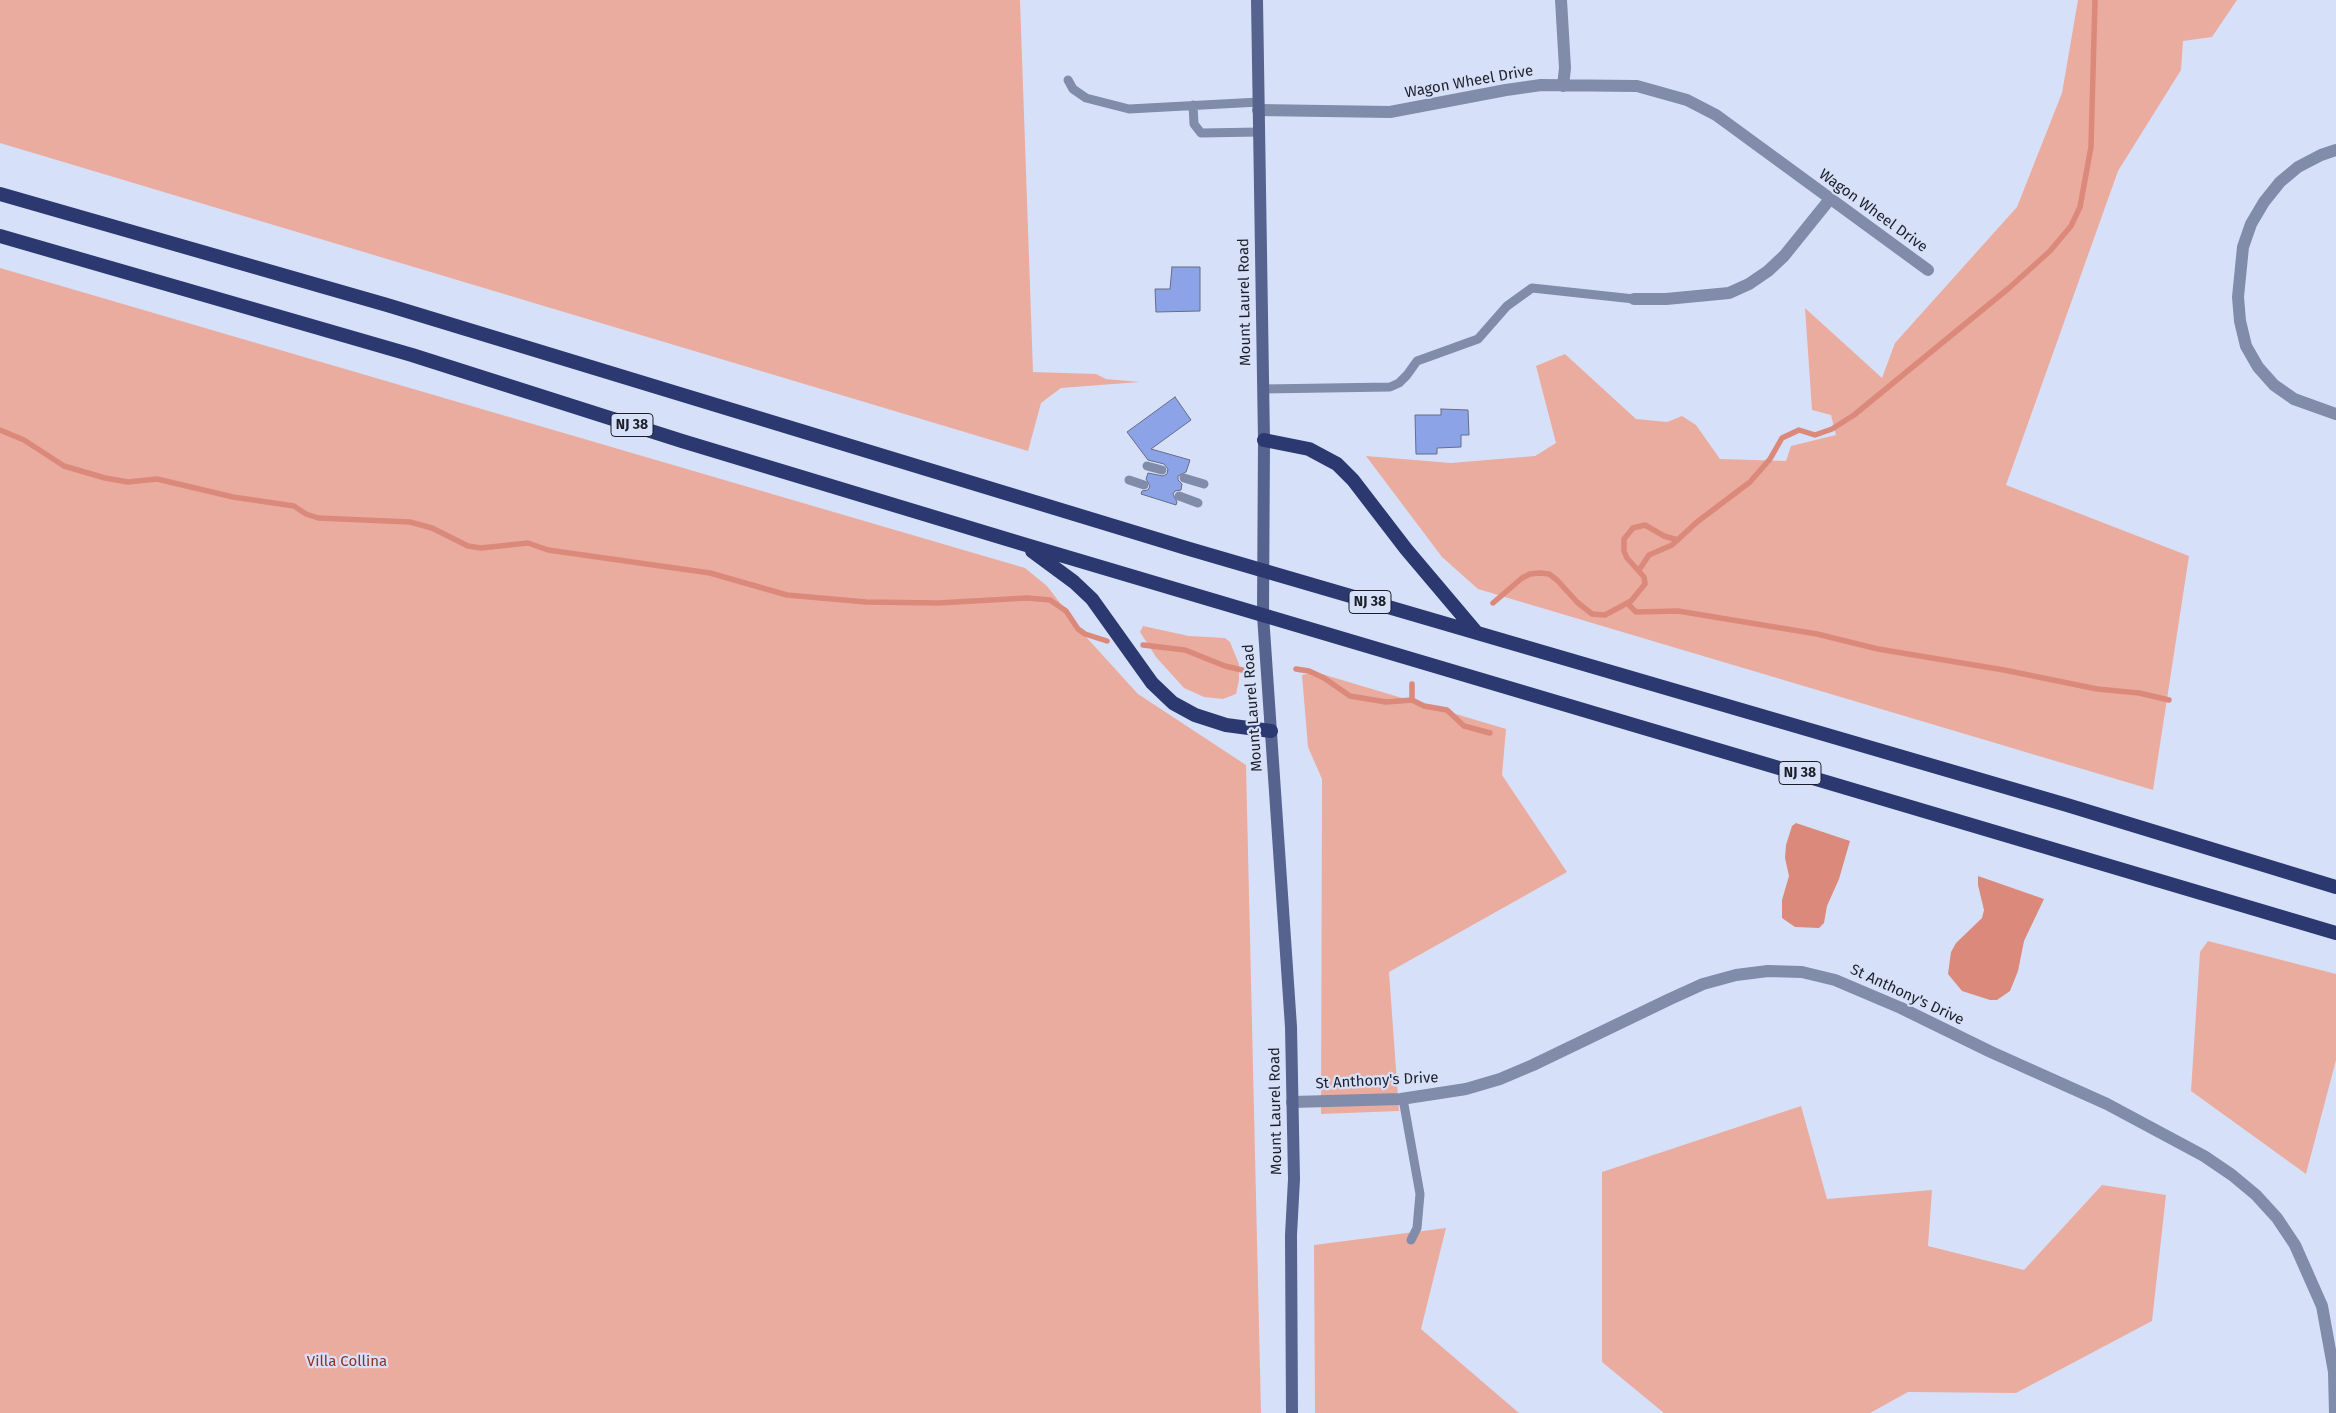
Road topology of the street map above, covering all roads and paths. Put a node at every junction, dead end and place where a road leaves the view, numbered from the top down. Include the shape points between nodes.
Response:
1 (1257, 0) edge
2 (1561, 0) edge
3 (1068, 80) dead end
4 (1563, 86) junction
5 (1193, 105) junction
6 (1259, 106) junction
7 (1259, 132) junction
8 (2336, 150) edge
9 (0, 194) edge
10 (1830, 199) junction
11 (0, 236) edge
12 (1928, 270) dead end
13 (1634, 300) joint
14 (1263, 389) junction
15 (2336, 414) edge
16 (1264, 440) junction
17 (1147, 466) dead end
18 (1162, 470) dead end
19 (1184, 478) dead end
20 (1130, 480) dead end
21 (1204, 484) dead end
22 (1144, 485) dead end
23 (1179, 496) dead end
24 (1198, 503) dead end
25 (1023, 544) junction
26 (1263, 570) junction
27 (1263, 614) junction
28 (1477, 634) junction
29 (1271, 731) junction
30 (2336, 887) edge
31 (2336, 934) edge
32 (1403, 1098) junction
33 (1292, 1102) junction
34 (1412, 1240) dead end
35 (1292, 1413) edge
36 (2335, 1413) edge

1 - 6 main road, Mount Laurel Road
2 - 4 street
3 - 5 lane via 1086,98 1129,108
4 - 6 street, Wagon Wheel Drive via 1506,90 1390,112
4 - 10 street, Wagon Wheel Drive via 1637,86 1692,102 1726,121
5 - 6 lane
5 - 7 lane via 1194,124 1201,134
6 - 7 main road, Mount Laurel Road
7 - 14 main road, Mount Laurel Road
8 - 15 street via 2298,167 2264,202 2243,247 2238,297 2246,346 2258,367 2274,385 2294,399
9 - 26 highway, NJ 38 via 406,311
10 - 12 street, Wagon Wheel Drive
10 - 13 street via 1784,256 1749,284 1729,293
11 - 25 highway, NJ 38 via 412,355
13 - 14 lane via 1532,288 1507,306 1478,339 1417,361 1407,375 1390,387
14 - 16 main road, Mount Laurel Road
16 - 26 main road, Mount Laurel Road
16 - 28 highway via 1309,449 1337,464
17 - 18 lane
19 - 21 lane
20 - 22 lane
23 - 24 lane
25 - 27 highway, NJ 38
25 - 29 highway via 1092,599 1139,667 1172,703 1226,725
26 - 27 main road, Mount Laurel Road
26 - 28 highway, NJ 38
27 - 29 main road, Mount Laurel Road
27 - 31 highway, NJ 38
28 - 30 highway, NJ 38 via 2030,794
29 - 33 main road, Mount Laurel Road via 1289,979
32 - 33 street, St Anthony's Drive
32 - 34 lane via 1420,1194 1417,1228
32 - 36 street, St Anthony's Drive via 1466,1090 1500,1079 1703,984 1768,971 1802,972 1835,980 2107,1104 2204,1156 2256,1194 2295,1245 2322,1306 2334,1372
33 - 35 main road, Mount Laurel Road

